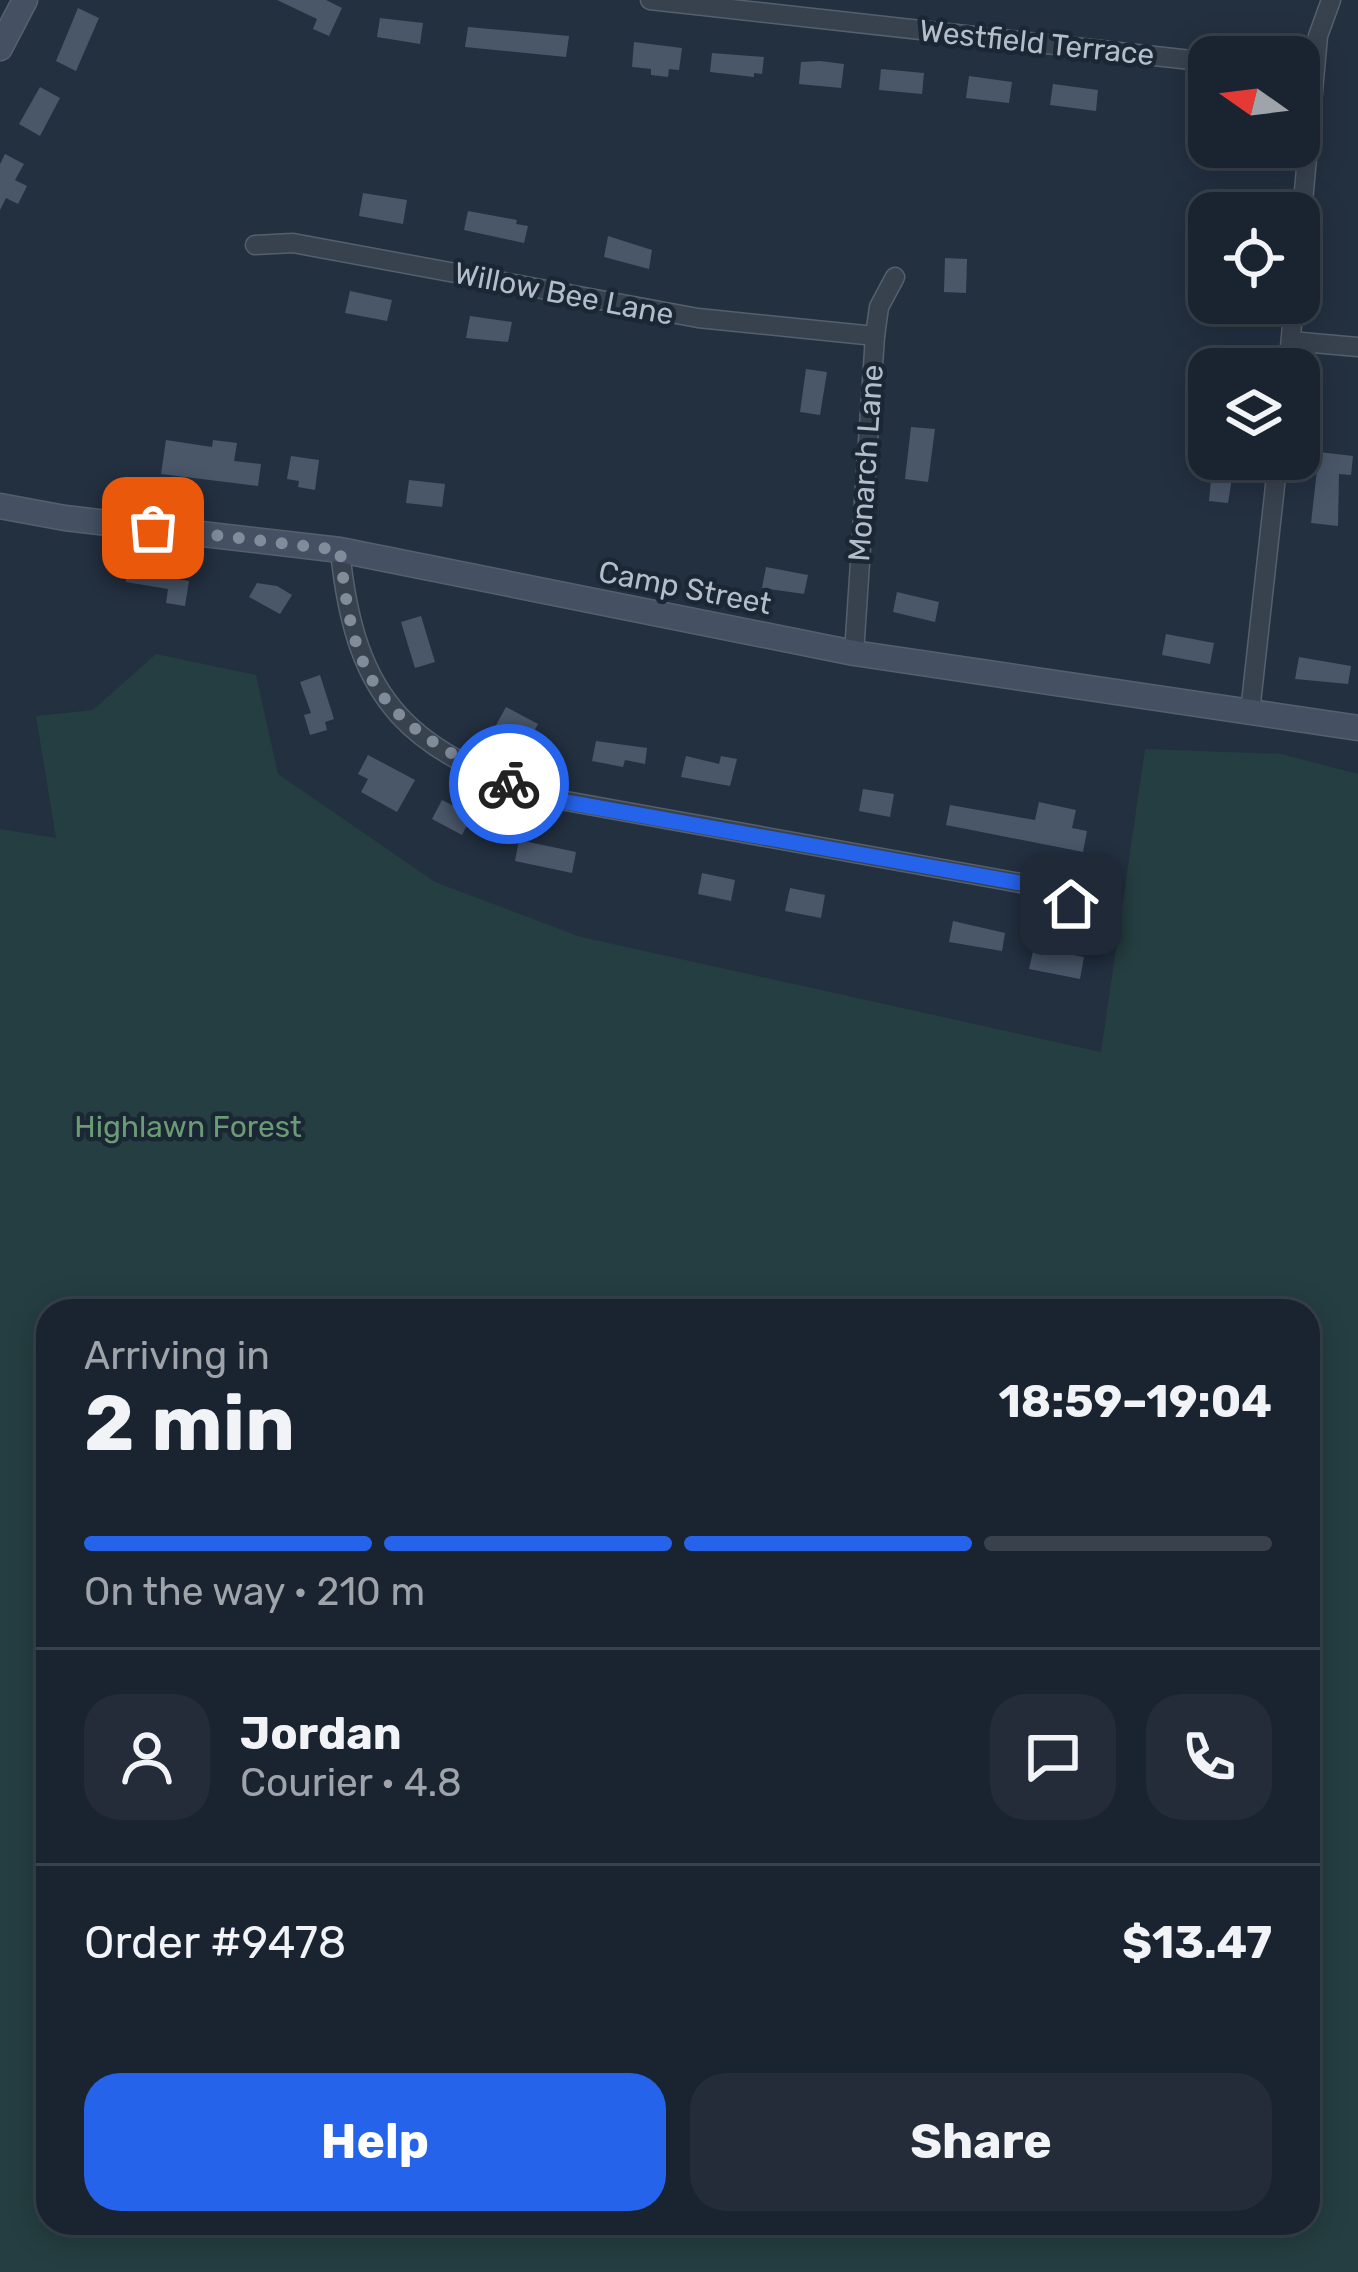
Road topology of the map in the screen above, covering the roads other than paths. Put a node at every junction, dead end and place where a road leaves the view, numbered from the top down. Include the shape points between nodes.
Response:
1 (25, 0) edge
2 (650, 0) edge
3 (1331, 0) edge
4 (1318, 36) edge
5 (0, 48) edge
6 (1188, 60) edge
7 (255, 245) dead end
8 (895, 277) dead end
9 (1292, 324) edge
10 (874, 336) junction
11 (1291, 340) junction
12 (1358, 347) edge
13 (1290, 348) edge
14 (1276, 480) edge
15 (0, 506) edge
16 (340, 550) junction
17 (854, 653) junction
18 (1250, 712) junction
19 (1358, 728) edge
20 (1071, 904) dead end

1 - 5 street
2 - 6 street, Westfield Terrace
3 - 4 street
7 - 10 street, Willow Bee Lane via 293,243 698,318
8 - 10 street, Monarch Lane
9 - 11 street
10 - 17 street, Monarch Lane
11 - 12 street
11 - 13 street
14 - 18 street
15 - 16 street, Camp Street
16 - 17 street, Camp Street
16 - 20 street via 367,673 392,711 498,781 555,800 1037,886
17 - 18 street, Camp Street
18 - 19 street, Camp Street

